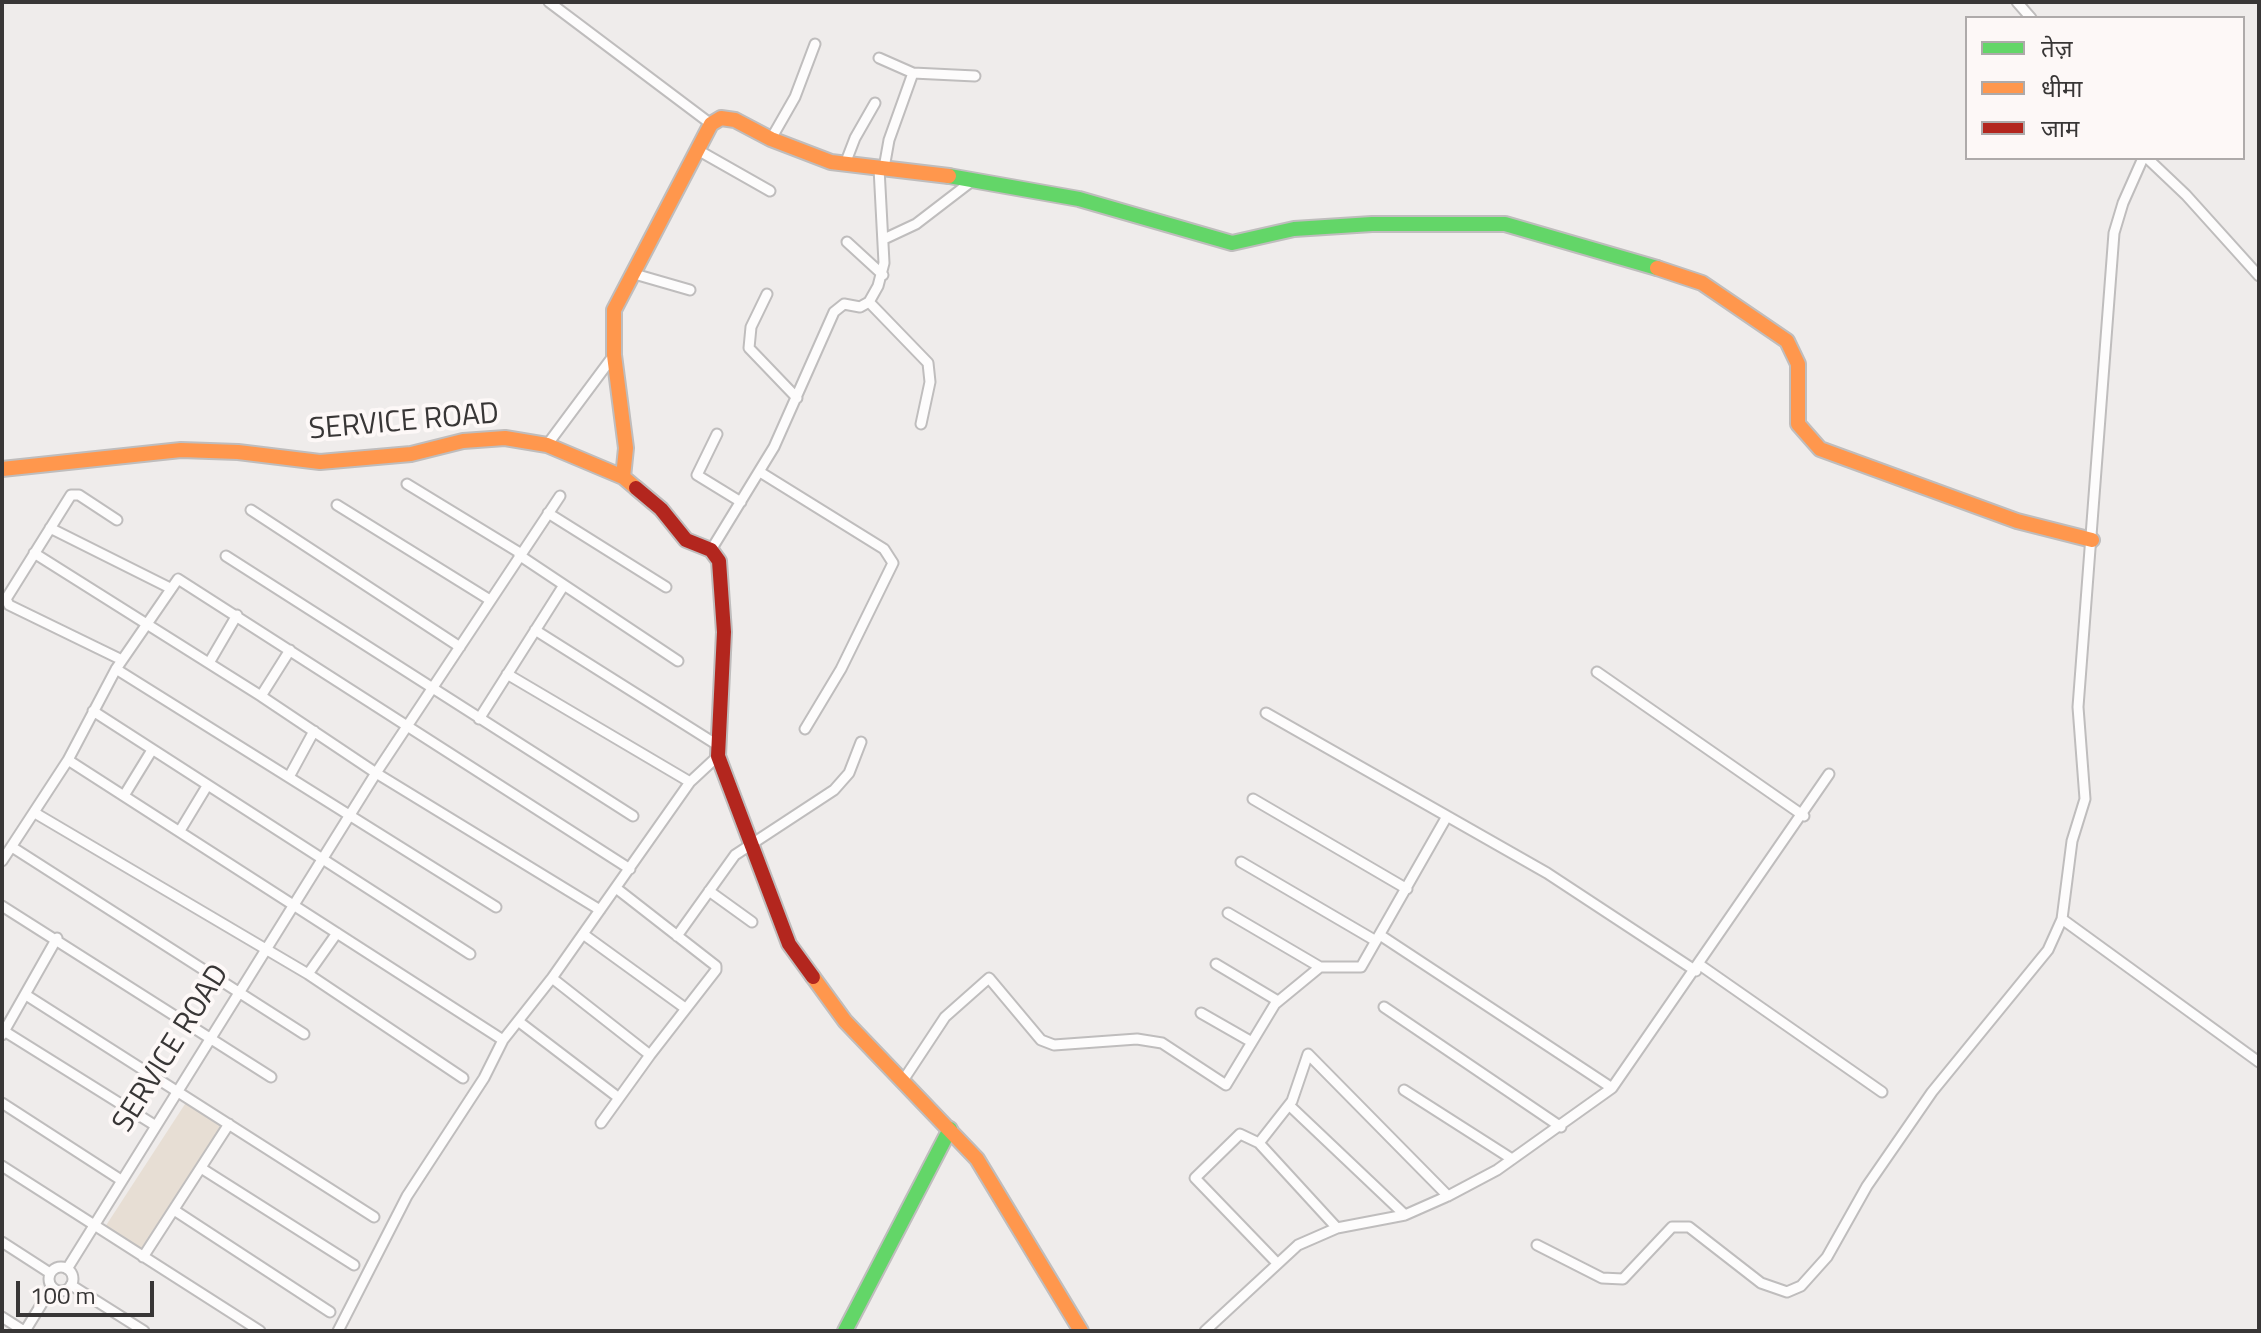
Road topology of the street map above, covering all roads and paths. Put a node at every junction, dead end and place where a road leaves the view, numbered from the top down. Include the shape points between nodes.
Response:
1 (549, 2) edge
2 (815, 44) dead end
3 (879, 58) dead end
4 (913, 73) junction
5 (975, 76) dead end
6 (875, 103) dead end
7 (711, 124) junction
8 (771, 139) junction
9 (696, 149) junction
10 (2144, 160) edge
11 (2147, 160) edge
12 (845, 164) junction
13 (881, 168) junction
14 (972, 181) junction
15 (770, 191) dead end
16 (884, 239) junction
17 (847, 242) dead end
18 (631, 273) junction
19 (883, 275) junction
20 (2259, 276) edge
21 (690, 290) dead end
22 (767, 294) dead end
23 (869, 302) junction
24 (614, 355) junction
25 (797, 398) junction
26 (921, 424) dead end
27 (717, 434) dead end
28 (547, 445) junction
29 (2, 469) edge
30 (760, 472) junction
31 (623, 477) junction
32 (407, 484) dead end
33 (560, 496) dead end
34 (741, 502) junction
35 (337, 505) dead end
36 (251, 510) dead end
37 (548, 513) junction
38 (117, 520) dead end
39 (50, 528) junction
40 (2092, 540) junction
41 (711, 550) junction
42 (34, 553) junction
43 (520, 554) junction
44 (226, 556) dead end
45 (564, 585) junction
46 (666, 587) dead end
47 (170, 588) junction
48 (490, 600) junction
49 (237, 615) junction
50 (147, 624) junction
51 (535, 630) junction
52 (460, 647) junction
53 (290, 650) junction
54 (678, 661) dead end
55 (209, 663) junction
56 (119, 664) junction
57 (1597, 672) dead end
58 (507, 674) junction
59 (433, 690) junction
60 (261, 696) junction
61 (93, 711) junction
62 (1266, 713) dead end
63 (479, 719) junction
64 (407, 725) junction
65 (805, 729) dead end
66 (314, 731) junction
67 (861, 742) dead end
68 (152, 750) junction
69 (719, 751) junction
70 (68, 760) junction
71 (376, 773) junction
72 (1829, 774) dead end
73 (289, 777) junction
74 (690, 782) junction
75 (207, 786) junction
76 (125, 794) junction
77 (1253, 799) dead end
78 (35, 813) junction
79 (352, 814) junction
80 (633, 816) dead end
81 (1804, 816) junction
82 (1446, 818) junction
83 (181, 829) junction
84 (748, 843) junction
85 (12, 847) junction
86 (324, 860) junction
87 (2, 861) edge
88 (1241, 862) dead end
89 (630, 869) junction
90 (616, 888) junction
91 (1407, 889) junction
92 (709, 891) junction
93 (2, 906) edge
94 (294, 906) junction
95 (496, 907) dead end
96 (600, 910) junction
97 (1228, 913) dead end
98 (2062, 919) junction
99 (752, 922) dead end
100 (337, 933) junction
101 (583, 934) junction
102 (677, 936) junction
103 (57, 938) junction
104 (1378, 938) junction
105 (266, 948) junction
106 (470, 954) dead end
107 (1216, 964) dead end
108 (1320, 967) junction
109 (1698, 968) junction
110 (308, 974) junction
111 (552, 978) junction
112 (237, 994) junction
113 (26, 995) junction
114 (1278, 1001) junction
115 (1384, 1007) dead end
116 (685, 1008) junction
117 (1201, 1013) dead end
118 (518, 1021) junction
119 (3, 1033) edge
120 (304, 1034) dead end
121 (210, 1037) junction
122 (503, 1040) junction
123 (1250, 1041) junction
124 (650, 1055) junction
125 (2259, 1062) edge
126 (271, 1077) dead end
127 (463, 1078) dead end
128 (904, 1079) junction
129 (1612, 1088) junction
130 (176, 1090) junction
131 (1404, 1090) dead end
132 (1882, 1092) dead end
133 (619, 1098) junction
134 (2, 1103) edge
135 (1290, 1106) junction
136 (601, 1123) dead end
137 (229, 1124) junction
138 (156, 1126) junction
139 (1561, 1127) junction
140 (950, 1129) junction
141 (1259, 1143) junction
142 (1512, 1159) junction
143 (2, 1166) edge
144 (201, 1168) junction
145 (121, 1180) junction
146 (1448, 1196) junction
147 (174, 1210) junction
148 (1405, 1215) junction
149 (374, 1217) dead end
150 (93, 1225) junction
151 (1337, 1228) junction
152 (2, 1242) edge
153 (1537, 1245) dead end
154 (143, 1257) junction
155 (1276, 1262) junction
156 (354, 1265) dead end
157 (67, 1269) junction
158 (50, 1273) junction
159 (71, 1285) junction
160 (52, 1287) junction
161 (330, 1312) dead end
162 (2, 1317) edge
163 (25, 1331) edge
164 (144, 1331) edge
165 (260, 1331) edge
166 (338, 1331) edge
167 (845, 1331) edge
168 (1081, 1331) edge
169 (1205, 1331) edge

1 - 7 street
2 - 8 street via 795,97
3 - 4 street
4 - 5 street
4 - 13 street
6 - 12 street
7 - 8 street via 721,118 735,120
7 - 9 street
8 - 12 street
9 - 15 street
9 - 18 street
10 - 40 street via 2114,233
11 - 20 street
12 - 13 street
13 - 14 street
13 - 16 street via 879,217
14 - 16 street via 916,224
14 - 40 street via 1079,199 1232,243 1294,229 1505,224 1629,259 1702,283 1787,341 1798,364 1798,424 1820,449 2017,521
16 - 19 street
17 - 19 street
18 - 21 street
18 - 24 street via 614,310
19 - 23 street
22 - 25 street via 751,327 749,348
23 - 25 street via 860,307 844,304 834,312
23 - 26 street via 928,363 930,382
24 - 28 street
24 - 31 street via 626,448
25 - 30 street
27 - 34 street via 697,475
28 - 29 street, SERVICE ROAD via 530,440 463,441 411,454 320,462 181,450
28 - 31 street, SERVICE ROAD
30 - 34 street
30 - 65 street via 893,559 893,569
31 - 41 street, SERVICE ROAD via 661,509 686,540
32 - 43 street
33 - 37 street, SERVICE ROAD
34 - 41 street
35 - 48 street
36 - 52 street
37 - 43 street, SERVICE ROAD
37 - 46 street
38 - 39 street via 72,494
39 - 42 street
39 - 47 street
40 - 98 street via 2078,707 2085,799 2072,841
41 - 69 street via 721,569 724,632
42 - 50 street
42 - 56 street via 7,595 9,605
43 - 45 street
43 - 48 street, SERVICE ROAD
44 - 59 street
45 - 51 street
45 - 54 street
47 - 49 street via 178,579 186,581
47 - 50 street
48 - 52 street, SERVICE ROAD
49 - 53 street
49 - 55 street
50 - 55 street
50 - 56 street
51 - 58 street
51 - 69 street
52 - 59 street, SERVICE ROAD
53 - 60 street
53 - 64 street
55 - 60 street
56 - 61 street
56 - 73 street
57 - 81 street
58 - 63 street
58 - 74 street
59 - 63 street
59 - 64 street, SERVICE ROAD
60 - 66 street
61 - 68 street
61 - 70 street
62 - 82 street
63 - 80 street
64 - 71 street, SERVICE ROAD
64 - 89 street
66 - 71 street
66 - 73 street
67 - 84 street via 849,773 834,790
68 - 75 street
68 - 76 street
69 - 74 street
69 - 84 street
70 - 76 street
70 - 78 street
71 - 79 street, SERVICE ROAD
71 - 96 street
72 - 81 street
73 - 79 street
74 - 89 street
75 - 83 street
75 - 86 street
76 - 83 street
77 - 91 street
78 - 85 street
78 - 105 street
79 - 86 street, SERVICE ROAD
79 - 95 street
81 - 109 street
82 - 91 street
82 - 109 street via 1547,873
83 - 94 street
84 - 92 street
84 - 128 street via 798,959 845,1021
85 - 87 street
85 - 112 street
86 - 94 street, SERVICE ROAD
86 - 106 street
88 - 104 street
89 - 90 street
90 - 96 street
90 - 102 street
91 - 104 street
92 - 99 street
92 - 102 street
93 - 103 street
94 - 100 street
94 - 105 street, SERVICE ROAD
96 - 101 street
97 - 108 street
98 - 125 street
98 - 153 street via 2048,950 1932,1092 1867,1186 1827,1257 1801,1286 1787,1292 1761,1283 1689,1227 1672,1227 1623,1279 1602,1278
100 - 110 street
100 - 122 street
101 - 111 street
101 - 116 street
102 - 116 street via 716,966
103 - 113 street
103 - 121 street
104 - 108 street via 1361,967
104 - 129 street
105 - 110 street
105 - 112 street, SERVICE ROAD
107 - 114 street
108 - 114 street
109 - 129 street
109 - 132 street
110 - 127 street
111 - 118 street
111 - 124 street
112 - 120 street
112 - 121 street, SERVICE ROAD
113 - 119 street
113 - 130 street
114 - 123 street
115 - 139 street
116 - 124 street
117 - 123 street
118 - 122 street
118 - 133 street
119 - 138 street
121 - 126 street
121 - 130 street, SERVICE ROAD
122 - 166 street via 407,1196
123 - 128 street via 1226,1085 1162,1043 1137,1039 1054,1045 1041,1040 989,978 945,1017
124 - 133 street
128 - 140 street
129 - 139 street
130 - 137 street
130 - 138 street, SERVICE ROAD
131 - 142 street
133 - 136 street
134 - 145 street
135 - 141 street
135 - 146 street via 1308,1054
135 - 148 street
137 - 144 street
137 - 149 street
138 - 145 street, SERVICE ROAD
139 - 142 street
140 - 167 street
140 - 168 street via 999,1192
141 - 151 street
141 - 155 street via 1240,1134 1195,1178
142 - 146 street
143 - 150 street
144 - 147 street
144 - 156 street
145 - 150 street, SERVICE ROAD
146 - 148 street
147 - 154 street
147 - 161 street
148 - 151 street
150 - 154 street
150 - 157 street, SERVICE ROAD
151 - 155 street via 1298,1245
152 - 158 street
154 - 165 street
155 - 169 street
157 - 158 street
157 - 159 street
158 - 160 street
159 - 160 street via 61,1291
159 - 164 street
160 - 163 street
162 - 163 street

